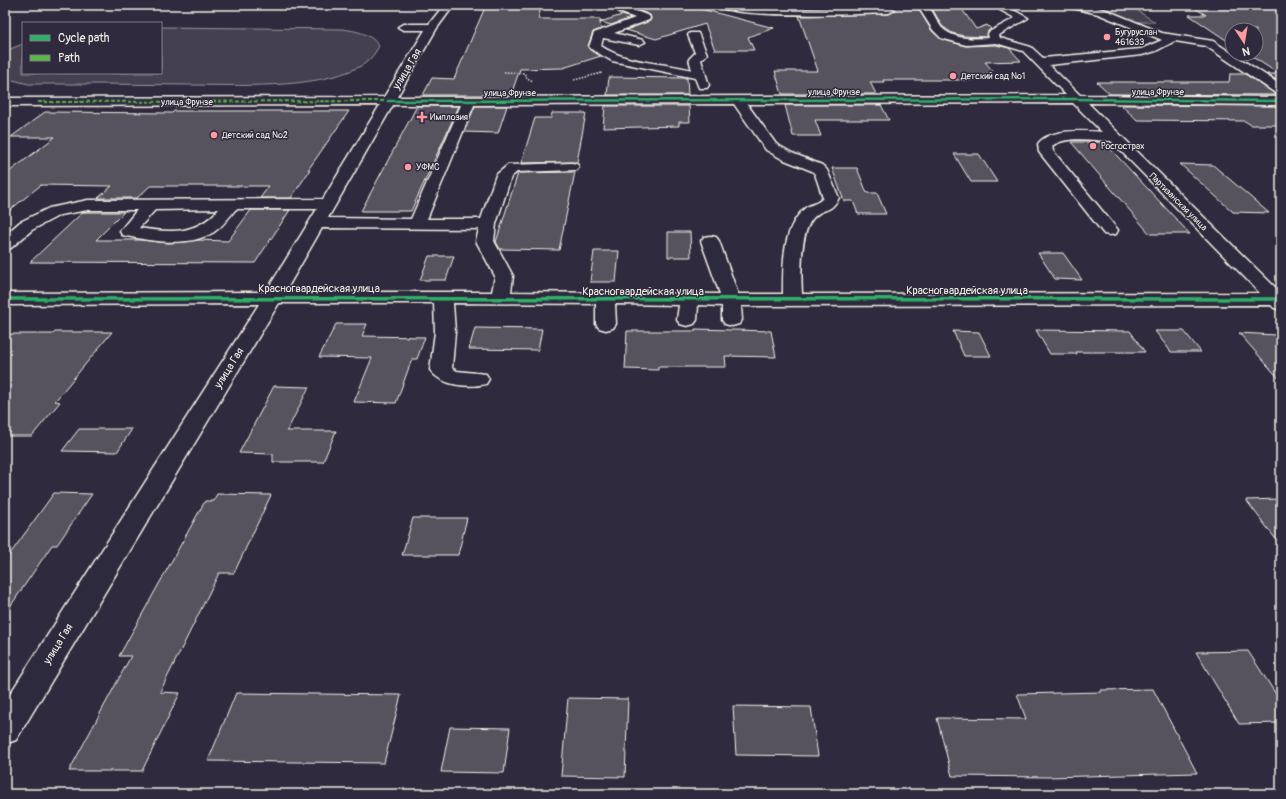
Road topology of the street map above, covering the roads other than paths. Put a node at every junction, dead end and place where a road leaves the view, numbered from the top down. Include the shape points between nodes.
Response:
1 (449, 5) edge
2 (626, 5) edge
3 (721, 5) edge
4 (922, 5) edge
5 (996, 5) edge
6 (1073, 5) edge
7 (889, 10) dead end
8 (825, 11) junction
9 (869, 20) dead end
10 (402, 27) dead end
11 (432, 27) junction
12 (605, 35) junction
13 (694, 35) dead end
14 (1173, 38) junction
15 (996, 40) junction
16 (639, 42) dead end
17 (1040, 62) junction
18 (701, 76) junction
19 (1281, 91) edge
20 (1076, 99) junction
21 (703, 100) junction
22 (738, 100) junction
23 (1281, 100) edge
24 (388, 101) junction
25 (469, 101) junction
26 (5, 102) edge
27 (1114, 137) junction
28 (572, 167) dead end
29 (326, 204) junction
30 (150, 205) junction
31 (231, 205) junction
32 (316, 223) junction
33 (417, 224) junction
34 (488, 224) junction
35 (1110, 230) dead end
36 (710, 241) dead end
37 (5, 244) edge
38 (273, 297) junction
39 (443, 297) junction
40 (501, 298) junction
41 (5, 299) edge
42 (689, 299) junction
43 (605, 300) junction
44 (731, 300) junction
45 (793, 300) junction
46 (1279, 301) edge
47 (687, 320) dead end
48 (732, 320) dead end
49 (606, 324) dead end
50 (478, 379) dead end
51 (5, 730) edge

1 - 11 street, улица Гая
2 - 12 street via 623,10 645,18 606,32
3 - 8 street via 747,9
4 - 15 street, Партизанская улица via 928,9 938,30 958,40
5 - 15 street via 1023,18 993,34
6 - 14 street via 1102,12 1160,36
7 - 8 street
8 - 9 street
10 - 11 street
11 - 24 street, улица Гая
12 - 16 street
12 - 18 street via 598,35 595,47 599,51 631,62
13 - 18 street via 701,54 695,59
14 - 17 street via 1142,52
14 - 19 street via 1209,44
15 - 17 street, Партизанская улица via 1027,50
17 - 20 street, Партизанская улица
18 - 21 street
20 - 22 street, улица Фрунзе
20 - 23 street, улица Фрунзе
20 - 27 street, Партизанская улица
21 - 22 street, улица Фрунзе
21 - 25 street, улица Фрунзе
22 - 45 street via 771,147 818,168 831,198 826,207 810,213 798,229 792,274
24 - 25 street, улица Фрунзе
24 - 26 street, улица Фрунзе
24 - 29 street, улица Гая
25 - 33 street
27 - 35 street via 1065,136 1051,139 1045,144 1046,152
27 - 46 street, Партизанская улица
28 - 34 street via 513,168 504,175
29 - 31 street
29 - 32 street, улица Гая
30 - 31 street
30 - 31 street via 128,231 178,235 203,230 217,222
30 - 37 street via 88,205 55,211 26,226
32 - 33 street
32 - 38 street, улица Гая
33 - 34 street
34 - 40 street via 485,242 504,276
36 - 44 street
38 - 39 street, Красногвардейская улица
38 - 41 street, Красногвардейская улица
38 - 51 street, улица Гая
39 - 40 street, Красногвардейская улица
39 - 50 street via 445,332 441,370 452,377
40 - 43 street, Красногвардейская улица
42 - 43 street, Красногвардейская улица
42 - 44 street, Красногвардейская улица
42 - 47 street
43 - 49 street
44 - 45 street, Красногвардейская улица
44 - 48 street
45 - 46 street, Красногвардейская улица

